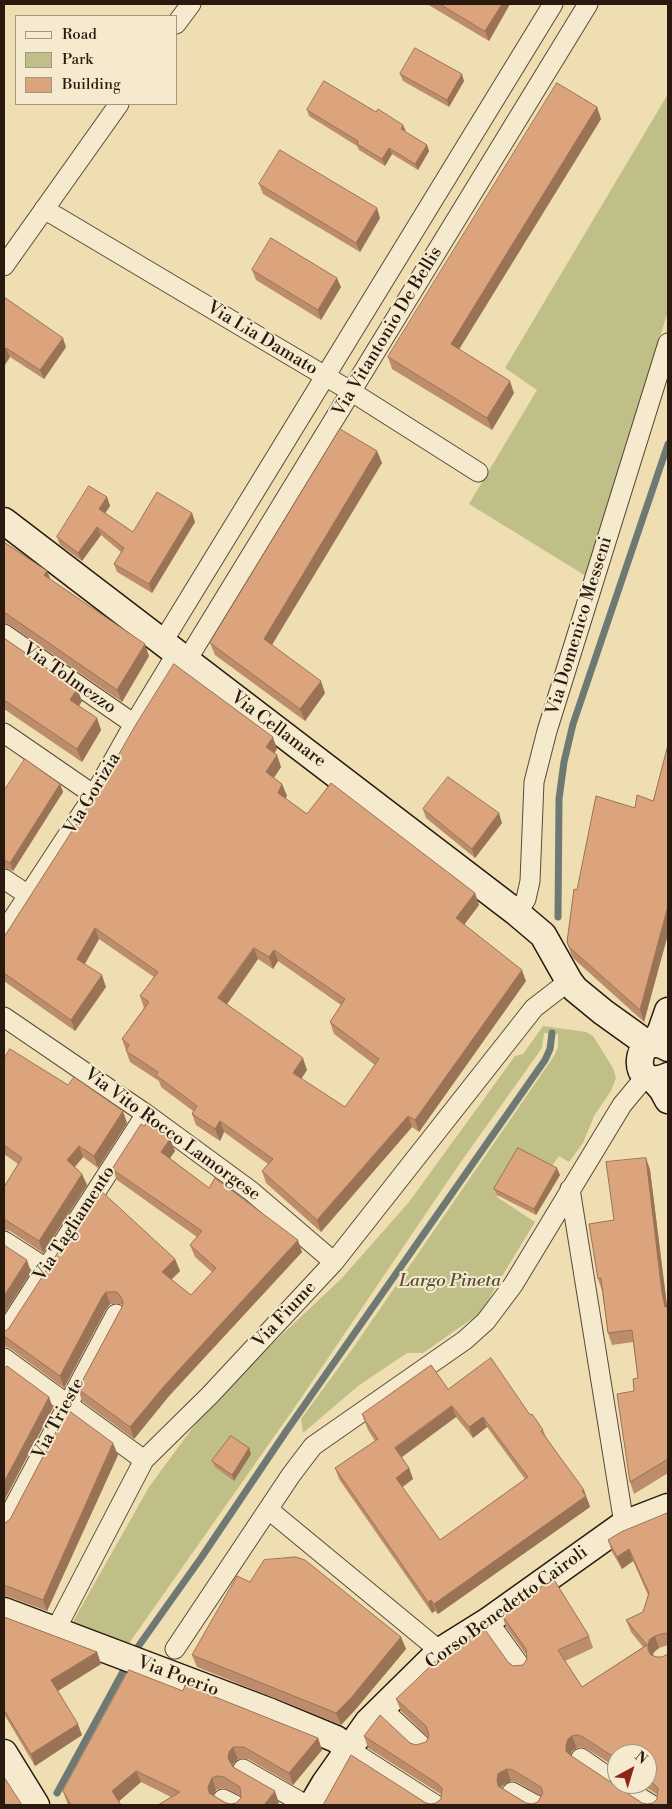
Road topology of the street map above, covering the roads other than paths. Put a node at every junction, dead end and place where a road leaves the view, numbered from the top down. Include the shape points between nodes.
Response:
1 (191, 4) edge
2 (553, 4) edge
3 (588, 4) edge
4 (178, 21) edge
5 (118, 105) edge
6 (44, 209) junction
7 (4, 266) edge
8 (668, 344) edge
9 (326, 377) junction
10 (352, 392) junction
11 (478, 472) dead end
12 (4, 521) edge
13 (4, 634) edge
14 (175, 652) junction
15 (134, 724) junction
16 (4, 733) edge
17 (94, 796) junction
18 (4, 879) edge
19 (28, 895) junction
20 (516, 913) junction
21 (4, 932) edge
22 (569, 981) junction
23 (668, 1011) edge
24 (4, 1017) edge
25 (656, 1067) edge
26 (146, 1114) junction
27 (570, 1189) junction
28 (4, 1241) edge
29 (334, 1262) junction
30 (46, 1268) junction
31 (116, 1314) edge
32 (4, 1334) edge
33 (4, 1358) edge
34 (67, 1404) junction
35 (144, 1460) junction
36 (668, 1507) edge
37 (269, 1510) junction
38 (624, 1524) junction
39 (4, 1525) edge
40 (4, 1611) edge
41 (488, 1621) junction
42 (55, 1632) junction
43 (175, 1649) dead end
44 (440, 1651) junction
45 (521, 1667) edge
46 (381, 1708) junction
47 (422, 1746) edge
48 (350, 1750) junction
49 (4, 1753) edge
50 (581, 1758) edge
51 (243, 1769) dead end
52 (607, 1776) edge
53 (512, 1792) edge
54 (634, 1794) edge
55 (36, 1805) edge
56 (306, 1805) edge
57 (312, 1805) edge
58 (436, 1805) edge
59 (536, 1805) edge
60 (652, 1805) edge

1 - 4 street
2 - 9 street
3 - 10 street, Via Vitantonio De Bellis
5 - 6 street
6 - 7 street
6 - 9 street, Via Lia Damato
8 - 20 street, Via Domenico Messeni via 547,731 534,782 530,881 526,899
9 - 10 street, Via Lia Damato
9 - 14 street
10 - 11 street, Via Lia Damato
10 - 14 street, Via Vitantonio De Bellis
12 - 14 main road, Via Cellamare
13 - 15 street, Via Tolmezzo
14 - 15 street, Via Gorizia
14 - 20 main road, Via Cellamare
15 - 17 street, Via Gorizia
16 - 17 street
17 - 19 street, Via Gorizia
18 - 19 street
19 - 21 street, Via Gorizia
20 - 22 main road, Via Cellamare via 543,935
22 - 25 main road, Via Cellamare
22 - 29 street, Via Fiume via 534,1008
23 - 25 main road
24 - 26 street, Via Vito Rocco Lamorgese
25 - 27 street via 622,1105
26 - 29 street, Via Vito Rocco Lamorgese via 252,1191
26 - 30 street, Via Tagliamento
27 - 37 street via 513,1285 486,1321 465,1340 313,1446
27 - 38 street
28 - 30 street
29 - 35 street, Via Fiume via 210,1395
30 - 32 street, Via Tagliamento
31 - 34 street, Via Trieste
33 - 34 street
34 - 35 street
34 - 39 street, Via Trieste
35 - 42 street, Via Fiume
36 - 38 main road, Corso Benedetto Cairoli
37 - 43 street
37 - 44 street
38 - 41 main road, Corso Benedetto Cairoli
40 - 42 main road, Via Poerio
41 - 44 main road, Corso Benedetto Cairoli
41 - 45 street
42 - 48 main road, Via Poerio via 272,1712 336,1739
44 - 46 main road, Corso Benedetto Cairoli
46 - 47 street
46 - 48 main road, Corso Benedetto Cairoli
48 - 57 main road, Corso Benedetto Cairoli
48 - 58 street
49 - 55 main road
50 - 52 street
51 - 56 street
53 - 59 street
54 - 60 street

